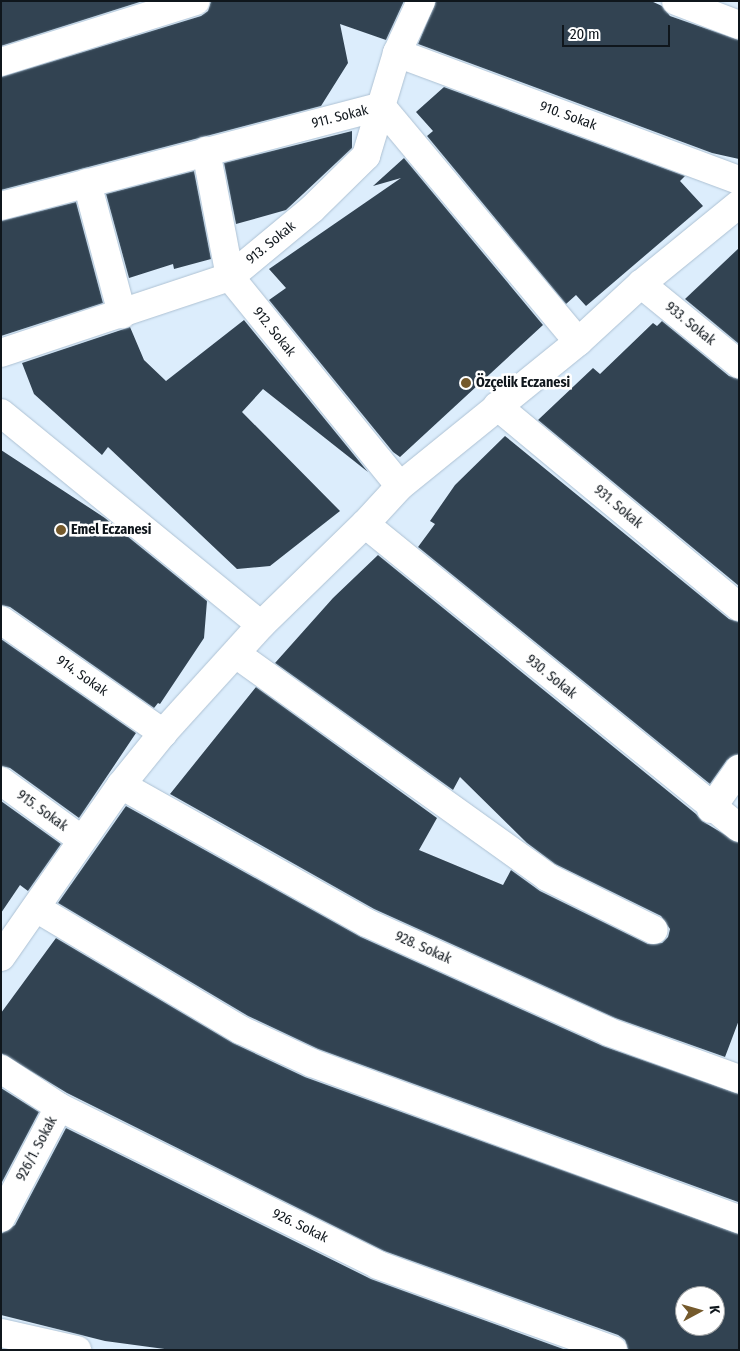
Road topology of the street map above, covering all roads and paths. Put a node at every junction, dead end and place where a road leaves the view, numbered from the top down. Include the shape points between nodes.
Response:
1 (196, 1) edge
2 (421, 1) edge
3 (676, 1) edge
4 (739, 25) edge
5 (397, 53) junction
6 (1, 62) edge
7 (381, 106) junction
8 (206, 151) junction
9 (739, 180) edge
10 (87, 183) junction
11 (739, 204) edge
12 (1, 206) edge
13 (230, 277) junction
14 (641, 284) junction
15 (122, 314) junction
16 (578, 342) junction
17 (1, 353) edge
18 (739, 364) edge
19 (497, 406) junction
20 (1, 413) edge
21 (400, 486) junction
22 (365, 524) junction
23 (739, 607) edge
24 (1, 620) edge
25 (261, 625) junction
26 (236, 654) junction
27 (163, 733) junction
28 (739, 768) edge
29 (1, 781) edge
30 (121, 785) junction
31 (711, 808) junction
32 (739, 828) edge
33 (82, 840) junction
34 (36, 908) junction
35 (654, 930) dead end
36 (1, 957) edge
37 (1, 1069) edge
38 (736, 1070) edge
39 (59, 1107) junction
40 (1, 1218) edge
41 (739, 1219) edge
42 (1, 1333) edge
43 (77, 1350) edge
44 (613, 1350) edge

1 - 6 street
2 - 5 street, 913. Sokak
3 - 4 street
5 - 7 street, 913. Sokak
5 - 9 street, 910. Sokak
7 - 8 street, 911. Sokak
7 - 13 street, 913. Sokak via 366,156 312,209
7 - 16 street, 911. Sokak
8 - 10 street, 911. Sokak
8 - 13 street, 912. Sokak
10 - 12 street, 911. Sokak
10 - 15 street
11 - 14 street
13 - 15 street, 913. Sokak
13 - 21 street, 912. Sokak
14 - 16 street
14 - 18 street, 933. Sokak
15 - 17 street, 913. Sokak
16 - 19 street
19 - 21 street
19 - 23 street, 931. Sokak
20 - 25 street
21 - 22 street
22 - 25 street
22 - 31 street, 930. Sokak
24 - 27 street, 914. Sokak
25 - 26 street
26 - 27 street
26 - 35 street via 547,877
27 - 30 street
28 - 31 street
29 - 33 street, 915. Sokak
30 - 33 street
30 - 38 street, 928. Sokak via 367,923 609,1032
31 - 32 street, 930. Sokak
33 - 34 street
34 - 36 street
34 - 41 street via 241,1030 312,1063
37 - 39 street, 926. Sokak
39 - 40 street, 926/1. Sokak
39 - 44 street, 926. Sokak via 378,1265
42 - 43 street

